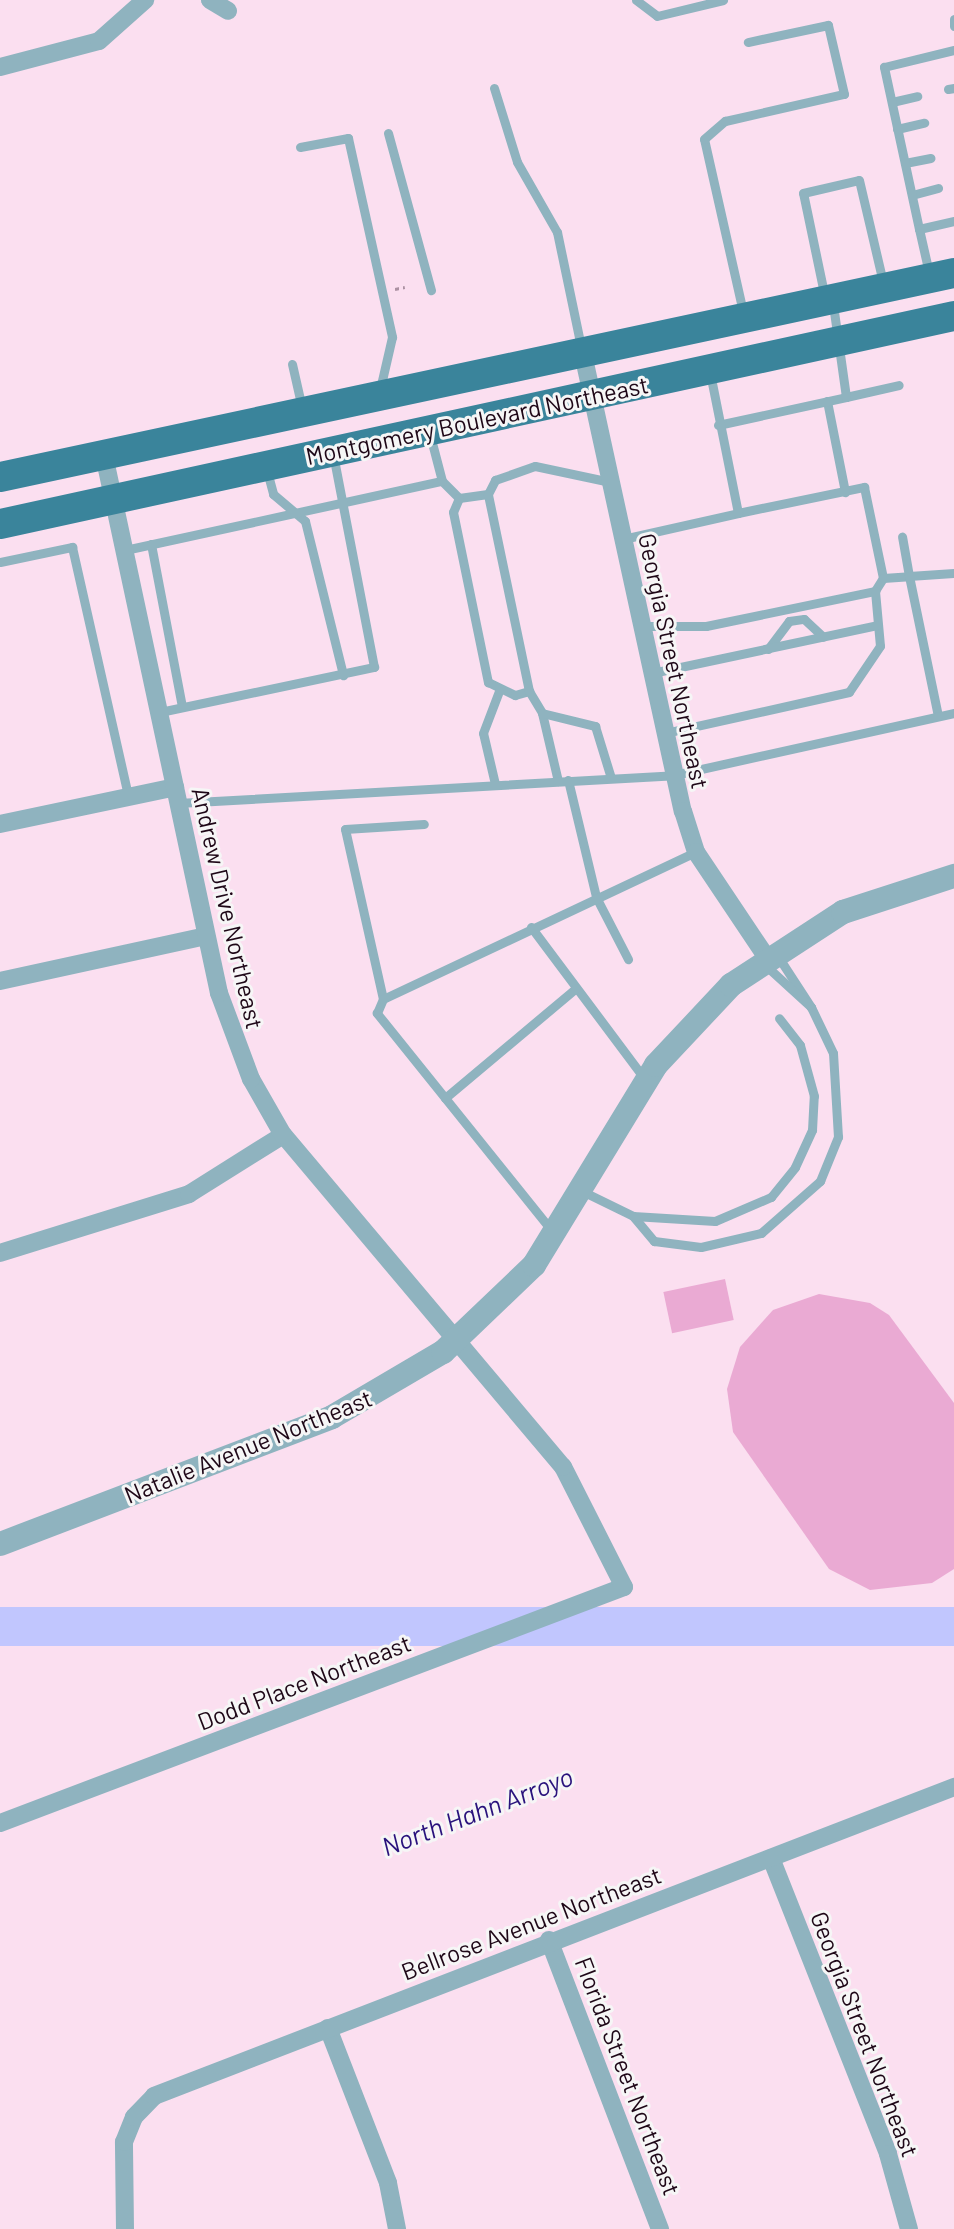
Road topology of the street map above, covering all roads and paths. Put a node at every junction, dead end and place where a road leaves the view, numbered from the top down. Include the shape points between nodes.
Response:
1 (145, 0) edge
2 (210, 0) edge
3 (636, 0) edge
4 (723, 0) edge
5 (228, 11) dead end
6 (954, 19) edge
7 (954, 26) edge
8 (748, 42) dead end
9 (954, 50) edge
10 (0, 67) edge
11 (494, 88) dead end
12 (917, 96) dead end
13 (892, 102) junction
14 (924, 123) dead end
15 (897, 129) junction
16 (388, 133) dead end
17 (300, 147) dead end
18 (931, 158) dead end
19 (905, 163) junction
20 (938, 188) dead end
21 (912, 195) junction
22 (954, 221) edge
23 (919, 229) junction
24 (942, 276) edge
25 (405, 287) dead end
26 (884, 289) junction
27 (391, 290) dead end
28 (431, 290) dead end
29 (829, 301) junction
30 (954, 316) edge
31 (745, 319) junction
32 (841, 341) junction
33 (583, 354) junction
34 (292, 364) dead end
35 (710, 369) junction
36 (899, 385) dead end
37 (592, 395) junction
38 (380, 397) junction
39 (846, 397) junction
40 (827, 401) junction
41 (303, 413) junction
42 (718, 425) junction
43 (429, 431) junction
44 (332, 452) junction
45 (104, 455) junction
46 (266, 467) junction
47 (0, 477) edge
48 (442, 481) junction
49 (611, 482) junction
50 (845, 492) junction
51 (488, 494) junction
52 (459, 498) junction
53 (114, 500) junction
54 (343, 503) junction
55 (295, 512) junction
56 (738, 513) junction
57 (0, 524) edge
58 (902, 537) dead end
59 (623, 539) junction
60 (151, 544) junction
61 (125, 550) junction
62 (0, 562) edge
63 (954, 573) edge
64 (909, 576) junction
65 (883, 578) junction
66 (875, 591) junction
67 (877, 625) junction
68 (642, 626) junction
69 (823, 637) junction
70 (768, 649) junction
71 (652, 673) junction
72 (343, 675) junction
73 (499, 691) junction
74 (529, 691) junction
75 (182, 707) junction
76 (160, 712) junction
77 (542, 713) junction
78 (954, 713) edge
79 (938, 716) junction
80 (665, 733) junction
81 (674, 775) junction
82 (611, 778) junction
83 (563, 780) junction
84 (495, 784) junction
85 (176, 795) junction
86 (128, 796) junction
87 (0, 824) edge
88 (424, 824) dead end
89 (696, 852) junction
90 (954, 876) edge
91 (596, 897) junction
92 (531, 927) junction
93 (206, 936) junction
94 (768, 957) junction
95 (628, 959) dead end
96 (0, 981) edge
97 (576, 988) junction
98 (383, 999) junction
99 (811, 1007) junction
100 (779, 1018) dead end
101 (646, 1081) junction
102 (445, 1098) junction
103 (283, 1135) junction
104 (582, 1191) junction
105 (633, 1216) junction
106 (554, 1233) junction
107 (0, 1253) edge
108 (457, 1341) junction
109 (0, 1544) edge
110 (624, 1587) joint
111 (954, 1787) edge
112 (0, 1823) edge
113 (771, 1858) junction
114 (549, 1940) junction
115 (328, 2028) junction
116 (125, 2229) edge
117 (397, 2229) edge
118 (660, 2229) edge
119 (909, 2229) edge

1 - 10 street via 99,41
2 - 5 street
3 - 4 lane via 657,16
6 - 7 lane
8 - 31 lane via 828,25 844,94 725,121 704,139
9 - 13 lane via 884,67
11 - 33 lane via 517,162 557,232
12 - 13 lane
13 - 15 lane
14 - 15 lane
15 - 19 lane
16 - 28 lane
17 - 38 lane via 348,138 392,337
18 - 19 lane
19 - 21 lane
20 - 21 lane
21 - 23 lane
22 - 23 lane
23 - 24 lane
24 - 26 main road, Montgomery Boulevard Northeast
25 - 27 path
26 - 29 main road, Montgomery Boulevard Northeast
26 - 29 lane via 859,180 803,193
29 - 31 main road, Montgomery Boulevard Northeast
29 - 32 lane
30 - 32 main road, Montgomery Boulevard Northeast
31 - 33 main road, Montgomery Boulevard Northeast
32 - 35 main road, Montgomery Boulevard Northeast
32 - 39 lane
33 - 37 street, Georgia Street Northeast
33 - 38 main road, Montgomery Boulevard Northeast
34 - 41 lane
35 - 37 main road, Montgomery Boulevard Northeast
35 - 42 lane
36 - 39 lane
37 - 43 main road, Montgomery Boulevard Northeast
37 - 49 street, Georgia Street Northeast
38 - 41 main road, Montgomery Boulevard Northeast
39 - 40 lane
40 - 42 lane
40 - 50 lane
41 - 45 main road, Montgomery Boulevard Northeast
42 - 56 lane
43 - 44 main road, Montgomery Boulevard Northeast
43 - 48 lane
44 - 46 main road, Montgomery Boulevard Northeast
44 - 54 lane
45 - 47 main road, Montgomery Boulevard Northeast
45 - 53 street, Andrew Drive Northeast
46 - 53 main road, Montgomery Boulevard Northeast
46 - 55 lane via 273,494
48 - 52 lane
48 - 54 lane
49 - 51 lane via 535,466 495,480
49 - 59 street, Georgia Street Northeast
50 - 56 lane
50 - 65 lane via 864,487
51 - 52 lane
51 - 74 lane
52 - 73 lane via 453,512 472,605 488,682
53 - 57 main road, Montgomery Boulevard Northeast
53 - 61 street, Andrew Drive Northeast
54 - 55 lane
54 - 72 lane via 377,658 374,667
55 - 60 lane
55 - 72 lane via 305,521
56 - 59 lane
58 - 64 lane
59 - 68 street, Georgia Street Northeast
60 - 61 lane
60 - 75 lane
61 - 76 street, Andrew Drive Northeast
62 - 86 lane via 72,547
63 - 64 lane
64 - 65 lane
64 - 79 lane
65 - 66 lane
66 - 67 lane
66 - 68 lane via 706,626
67 - 69 lane
67 - 80 lane via 876,658 849,692
68 - 71 street, Georgia Street Northeast
69 - 70 lane
69 - 70 lane via 804,619 789,621
70 - 71 lane
71 - 80 street, Georgia Street Northeast
72 - 75 lane
73 - 74 lane
73 - 84 lane via 483,733
74 - 77 lane
75 - 76 lane
76 - 85 street, Andrew Drive Northeast
77 - 82 lane via 595,726
77 - 83 lane
78 - 79 lane
79 - 81 lane
80 - 81 street, Georgia Street Northeast
81 - 82 lane
81 - 89 street, Georgia Street Northeast
82 - 83 lane
83 - 84 lane
83 - 91 lane
84 - 85 lane
85 - 86 street
85 - 93 street, Andrew Drive Northeast
86 - 87 street
88 - 98 lane via 345,829
89 - 91 lane
89 - 94 street, Georgia Street Northeast
90 - 94 street, Natalie Avenue Northeast via 843,912
91 - 92 lane
91 - 95 lane
92 - 97 lane
92 - 98 lane
93 - 96 street
93 - 103 street, Andrew Drive Northeast via 233,1040
94 - 99 lane
94 - 99 lane
94 - 101 street, Natalie Avenue Northeast via 675,1041
97 - 101 lane
97 - 102 lane
98 - 102 lane via 377,1013
99 - 105 lane via 833,1053 841,1098 838,1137 820,1181 790,1212 735,1241 701,1247 654,1241
100 - 105 lane via 800,1045 814,1096 812,1130 795,1167 771,1197 715,1221
101 - 104 street, Natalie Avenue Northeast
102 - 106 lane
103 - 107 street via 189,1194
103 - 108 street, Andrew Drive Northeast
104 - 105 lane
104 - 106 street, Natalie Avenue Northeast
106 - 108 street, Natalie Avenue Northeast via 534,1265
108 - 109 street, Natalie Avenue Northeast via 332,1417
108 - 110 street, Andrew Drive Northeast via 563,1467
110 - 112 street, Dodd Place Northeast
111 - 113 street, Bellrose Avenue Northeast
113 - 114 street, Bellrose Avenue Northeast
113 - 119 street, Georgia Street Northeast via 888,2154
114 - 115 street, Bellrose Avenue Northeast
114 - 118 street, Florida Street Northeast
115 - 116 street, Bellrose Avenue Northeast via 154,2096 134,2117 124,2142
115 - 117 street via 388,2183

